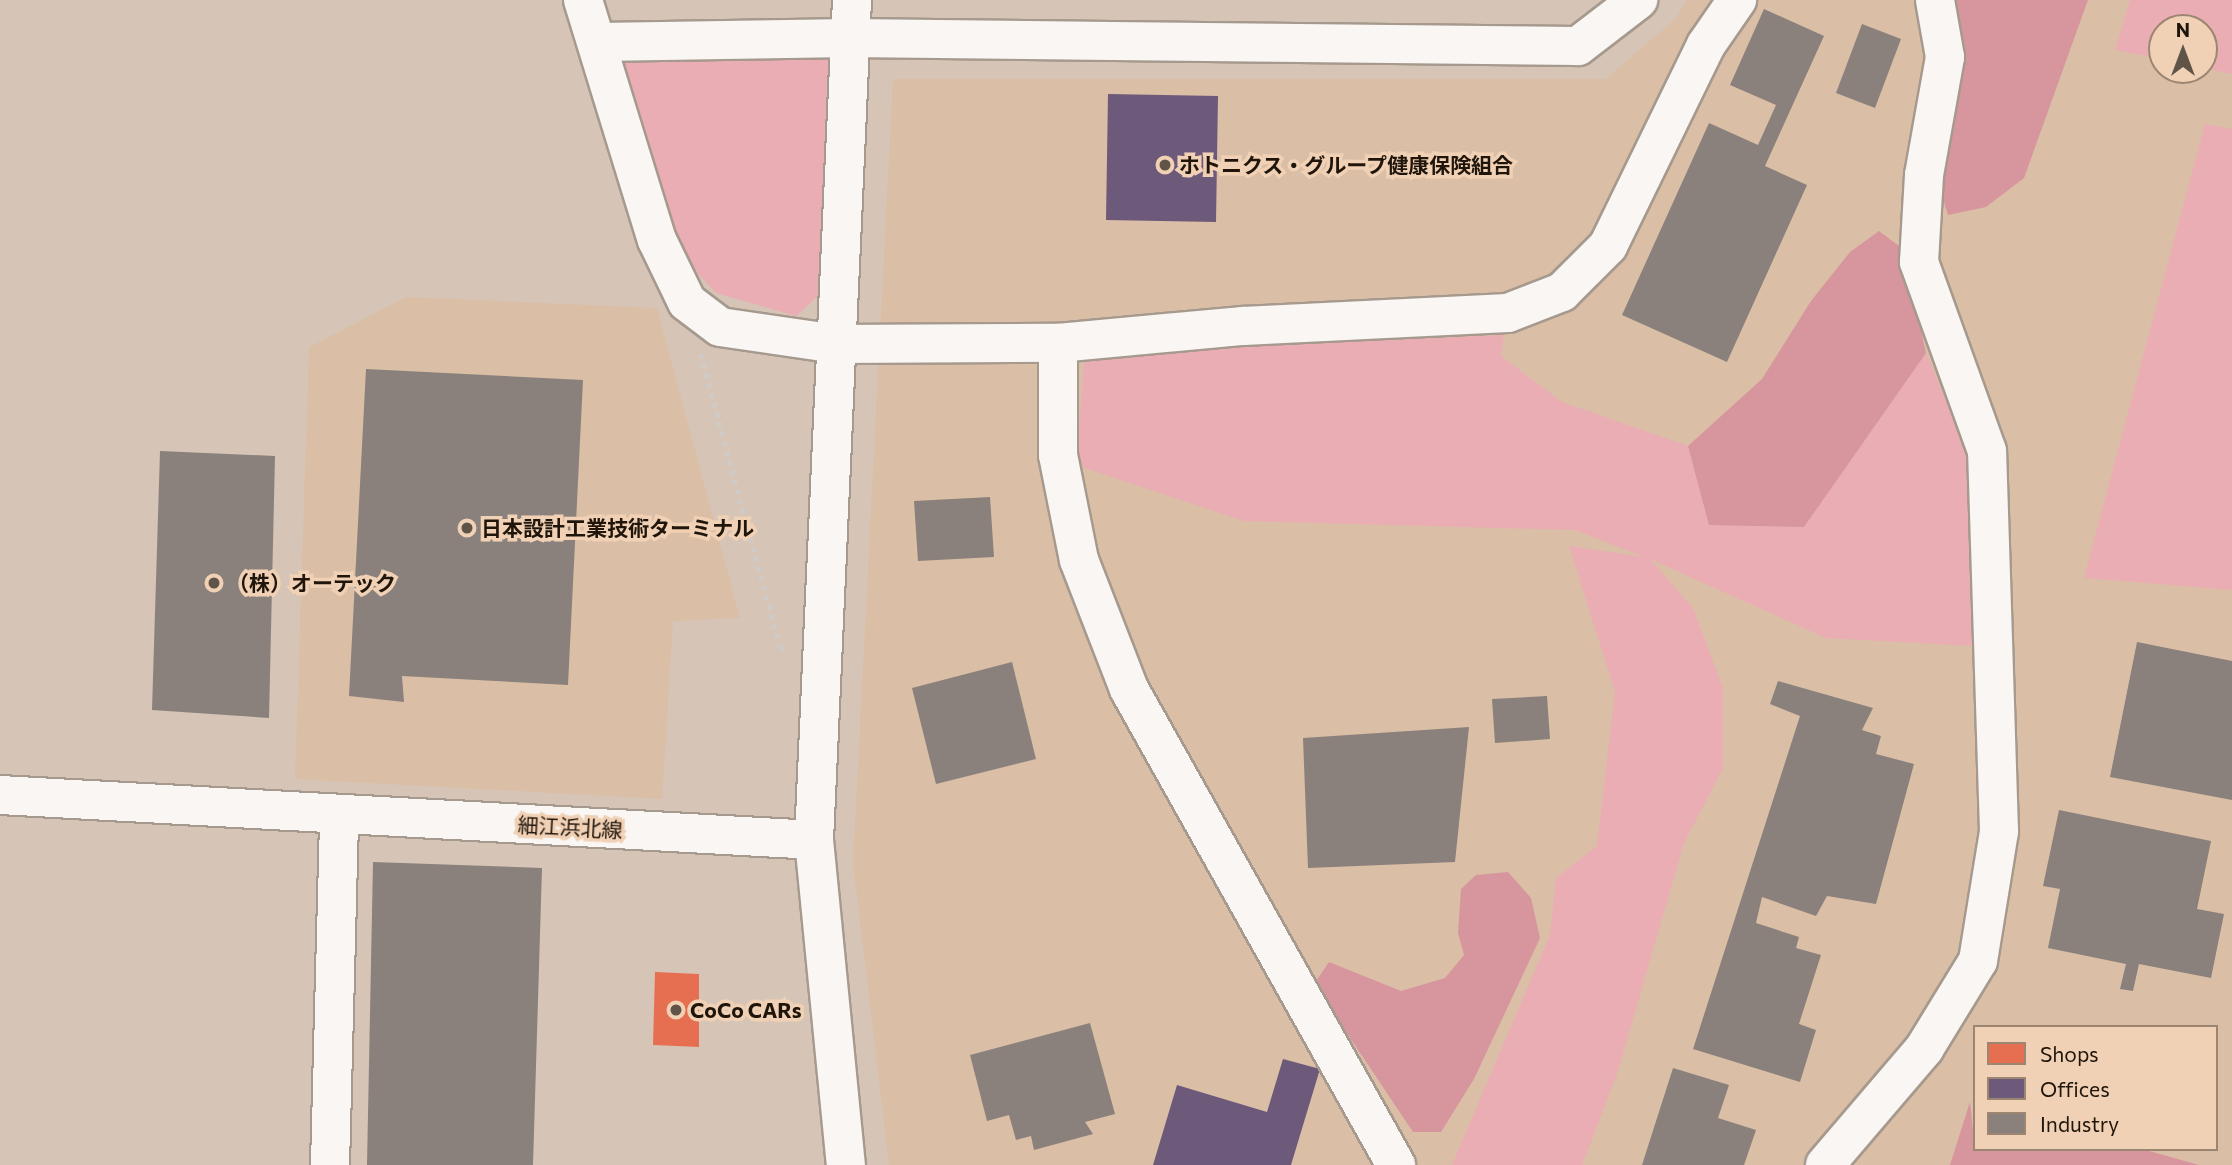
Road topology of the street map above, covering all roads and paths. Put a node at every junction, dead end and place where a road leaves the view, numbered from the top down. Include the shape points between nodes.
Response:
1 (583, 0) edge
2 (852, 0) edge
3 (1638, 0) edge
4 (1737, 0) edge
5 (1936, 0) edge
6 (850, 38) junction
7 (599, 43) junction
8 (1058, 343) junction
9 (837, 344) junction
10 (699, 349) dead end
11 (819, 662) junction
12 (0, 795) edge
13 (339, 814) junction
14 (814, 840) junction
15 (330, 1165) edge
16 (846, 1165) edge
17 (1396, 1165) edge
18 (1825, 1165) edge

1 - 7 street
2 - 6 street
3 - 6 street via 1578,46
4 - 8 street via 1706,45 1608,246 1562,292 1508,313 1432,321 1243,326
5 - 18 street via 1945,57 1924,174 1919,262 1987,451 1999,831 1978,961 1924,1049
6 - 7 street
6 - 9 street
7 - 9 street via 657,240 687,302 720,327
8 - 9 street
8 - 17 street via 1058,455 1074,534 1129,690
9 - 11 street
10 - 11 path via 780,646
11 - 14 street
12 - 13 street, 細江浜北線
13 - 14 street, 細江浜北線
13 - 15 street
14 - 16 street

